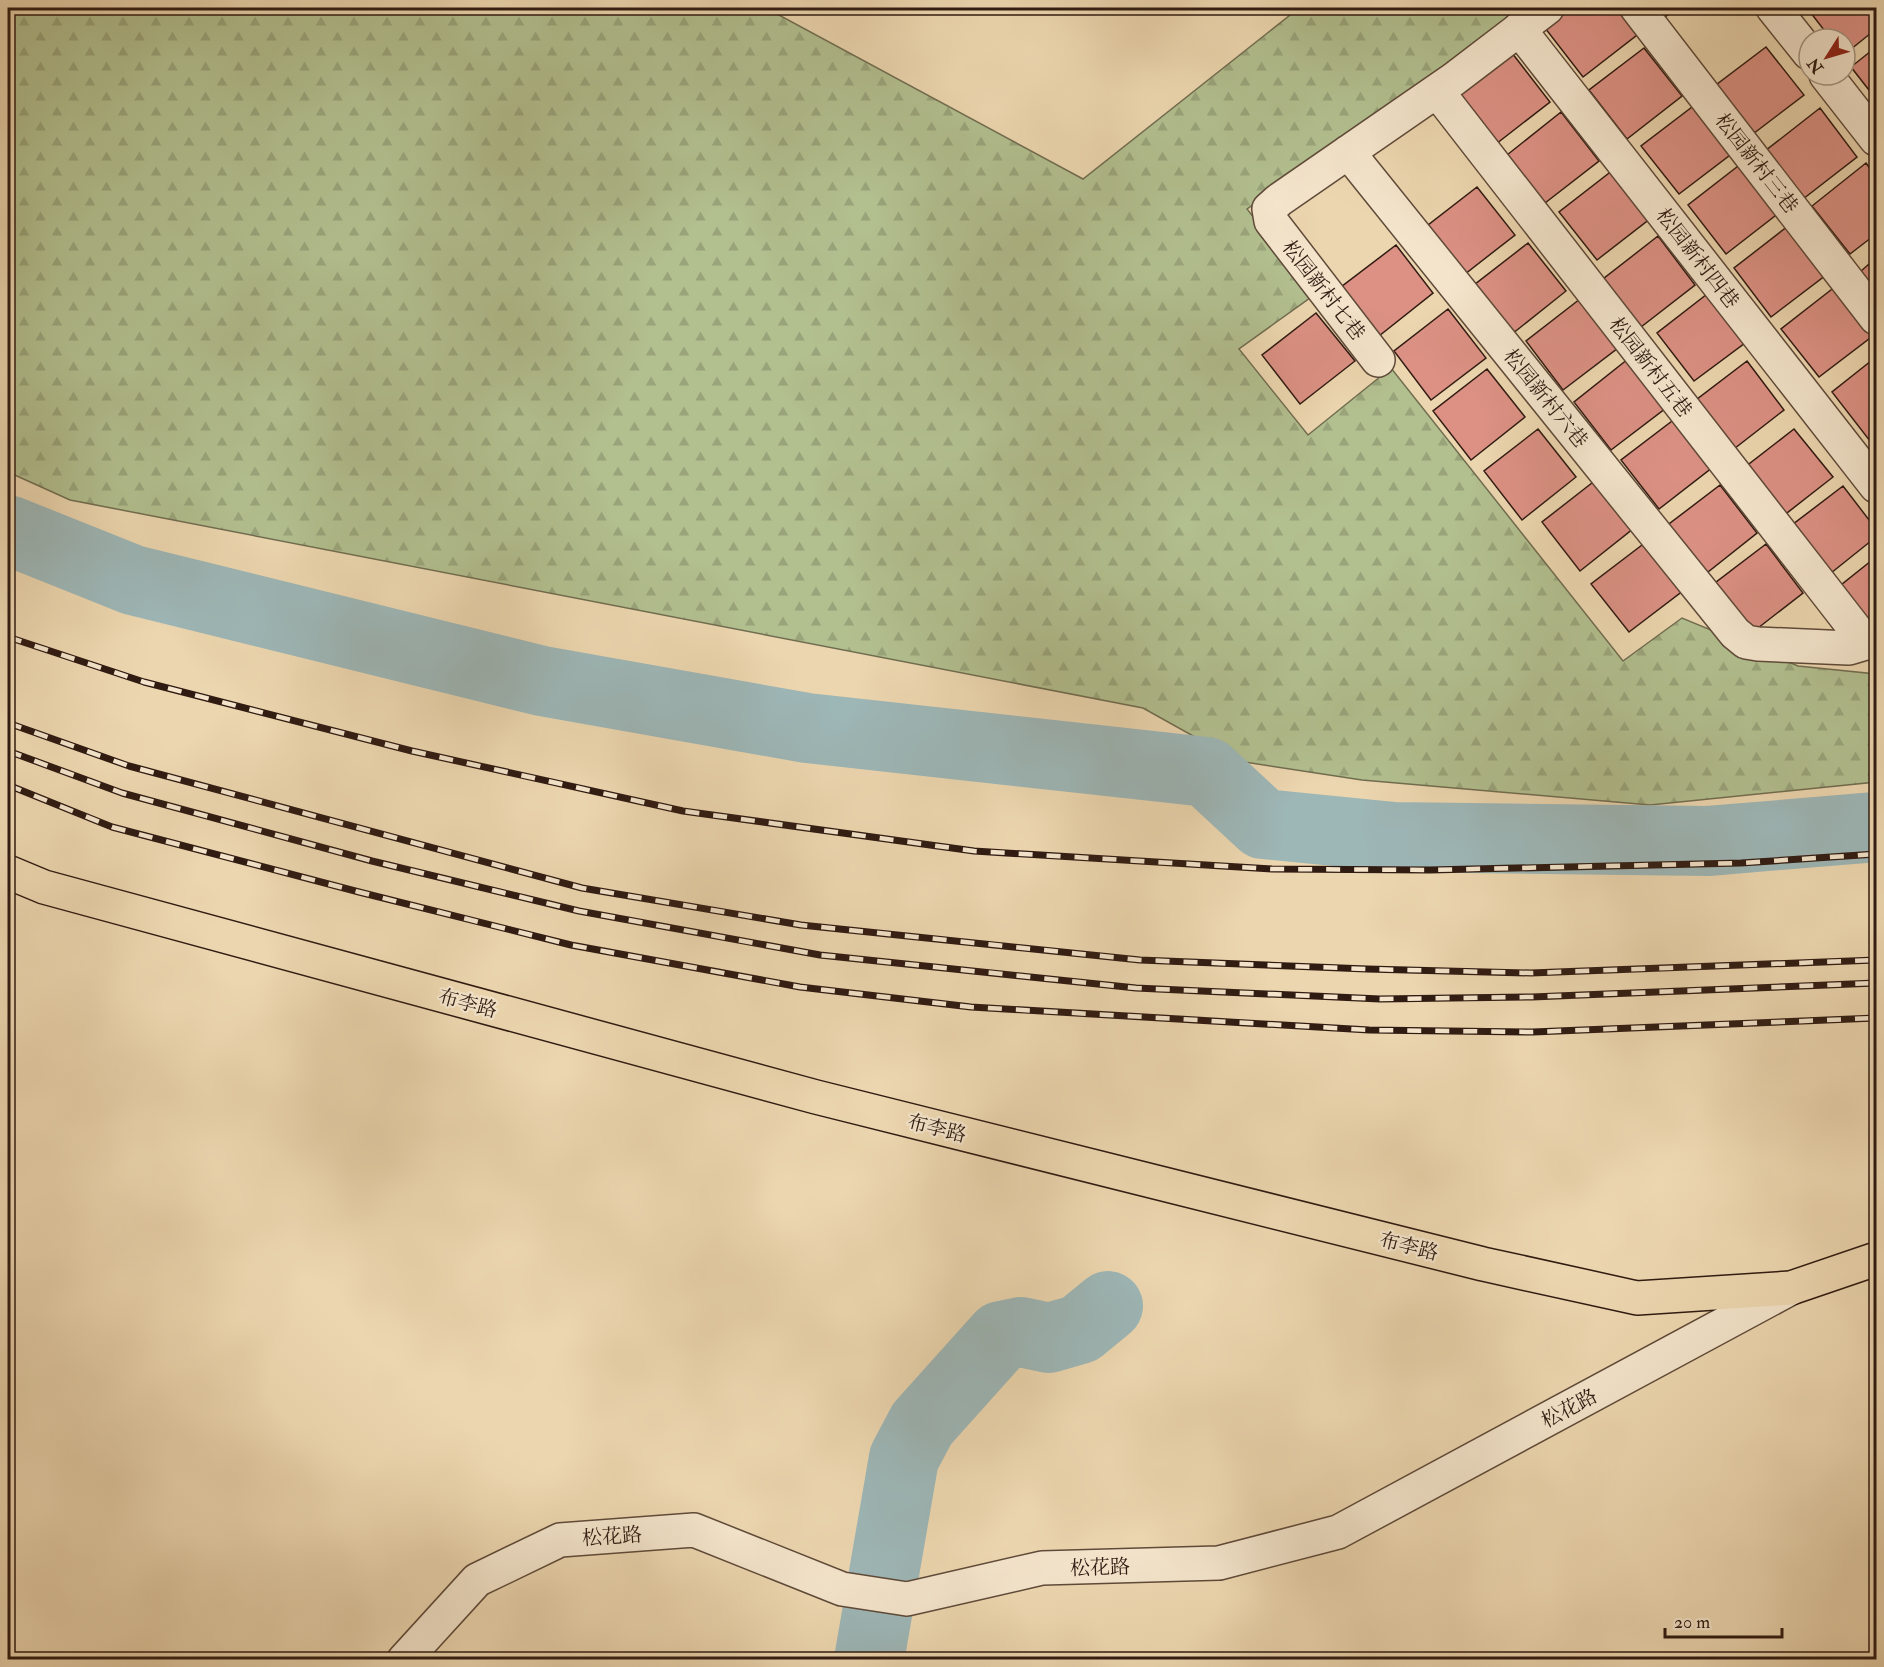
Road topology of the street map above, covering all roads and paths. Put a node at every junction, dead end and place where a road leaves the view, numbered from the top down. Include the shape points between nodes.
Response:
1 (1547, 8) edge
2 (1637, 8) edge
3 (1773, 8) edge
4 (1519, 29) junction
5 (1797, 38) edge
6 (1835, 87) edge
7 (1437, 91) junction
8 (1876, 139) edge
9 (1348, 152) junction
10 (1876, 318) edge
11 (1378, 360) dead end
12 (1876, 486) edge
13 (1871, 641) edge
14 (8, 872) edge
15 (1876, 1259) edge
16 (1791, 1288) junction
17 (404, 1659) edge

1 - 4 street
2 - 10 street, 松园新村三巷
3 - 5 street
4 - 7 street
4 - 12 street, 松园新村四巷
6 - 8 street
7 - 9 street
7 - 13 street, 松园新村五巷
9 - 11 street, 松园新村七巷 via 1269,209 1271,221
9 - 13 street, 松园新村六巷 via 1735,633 1746,642 1758,644 1849,648
14 - 16 main road, 布李路 via 44,887 816,1097 1483,1264 1637,1298
15 - 16 main road, 布李路
16 - 17 street, 松花路 via 1338,1532 1219,1563 1042,1568 908,1599 842,1589 694,1530 560,1540 477,1580

